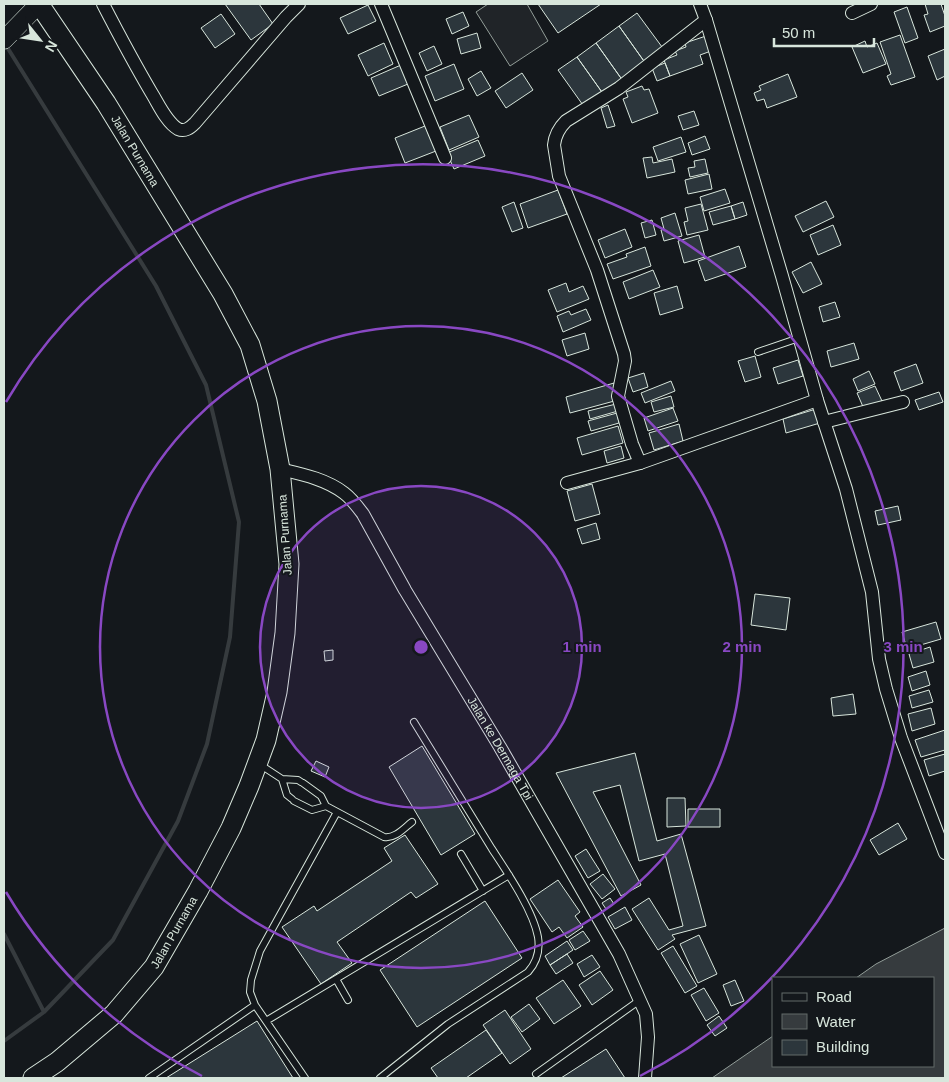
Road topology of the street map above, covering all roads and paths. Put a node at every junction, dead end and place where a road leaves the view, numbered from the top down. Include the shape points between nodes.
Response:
1 (39, 4) edge
2 (102, 4) edge
3 (299, 4) edge
4 (381, 4) edge
5 (700, 4) edge
6 (871, 4) edge
7 (852, 13) dead end
8 (706, 20) junction
9 (4, 40) edge
10 (445, 158) dead end
11 (799, 338) junction
12 (758, 352) dead end
13 (817, 400) junction
14 (904, 402) dead end
15 (824, 422) junction
16 (640, 463) junction
17 (280, 468) junction
18 (567, 483) dead end
19 (414, 722) dead end
20 (258, 763) junction
21 (282, 779) junction
22 (326, 806) junction
23 (337, 812) junction
24 (412, 822) dead end
25 (945, 853) edge
26 (461, 854) dead end
27 (509, 875) junction
28 (483, 891) junction
29 (336, 979) junction
30 (348, 1000) dead end
31 (640, 1000) junction
32 (256, 1005) junction
33 (266, 1021) junction
34 (536, 1074) dead end
35 (38, 1077) edge
36 (149, 1078) edge
37 (305, 1078) edge
38 (380, 1078) edge
39 (645, 1078) edge

1 - 9 street
1 - 17 main road, Jalan Purnama via 106,103 223,294 250,345 267,401
2 - 3 street via 166,117 184,130 195,124
4 - 10 street
5 - 8 street
6 - 7 street
8 - 11 street
8 - 16 street via 620,88 566,121 554,140 560,176 597,270 624,354 618,396
11 - 12 lane
11 - 13 street
13 - 15 street
13 - 16 street
14 - 15 street
15 - 25 street via 846,489 872,592 879,659 886,690
16 - 18 street
17 - 20 main road, Jalan Purnama via 289,564 285,633 276,692
17 - 31 street, Jalan ke Dermaga Tpi via 315,478 342,491 363,514 608,933
19 - 27 lane
20 - 21 lane
20 - 35 main road, Jalan Purnama via 232,828 154,967 114,1014
21 - 22 lane via 302,782 321,796
21 - 22 lane via 287,795 293,800 312,810
22 - 23 lane
23 - 24 lane via 389,838
23 - 32 lane via 260,951 250,992
26 - 28 lane
27 - 28 lane
27 - 38 lane via 538,936 534,966 448,1024
28 - 29 lane
29 - 30 lane
29 - 33 lane
31 - 34 lane
31 - 39 street, Jalan ke Dermaga Tpi via 646,1014 648,1037
32 - 33 lane
32 - 36 lane
33 - 37 lane

